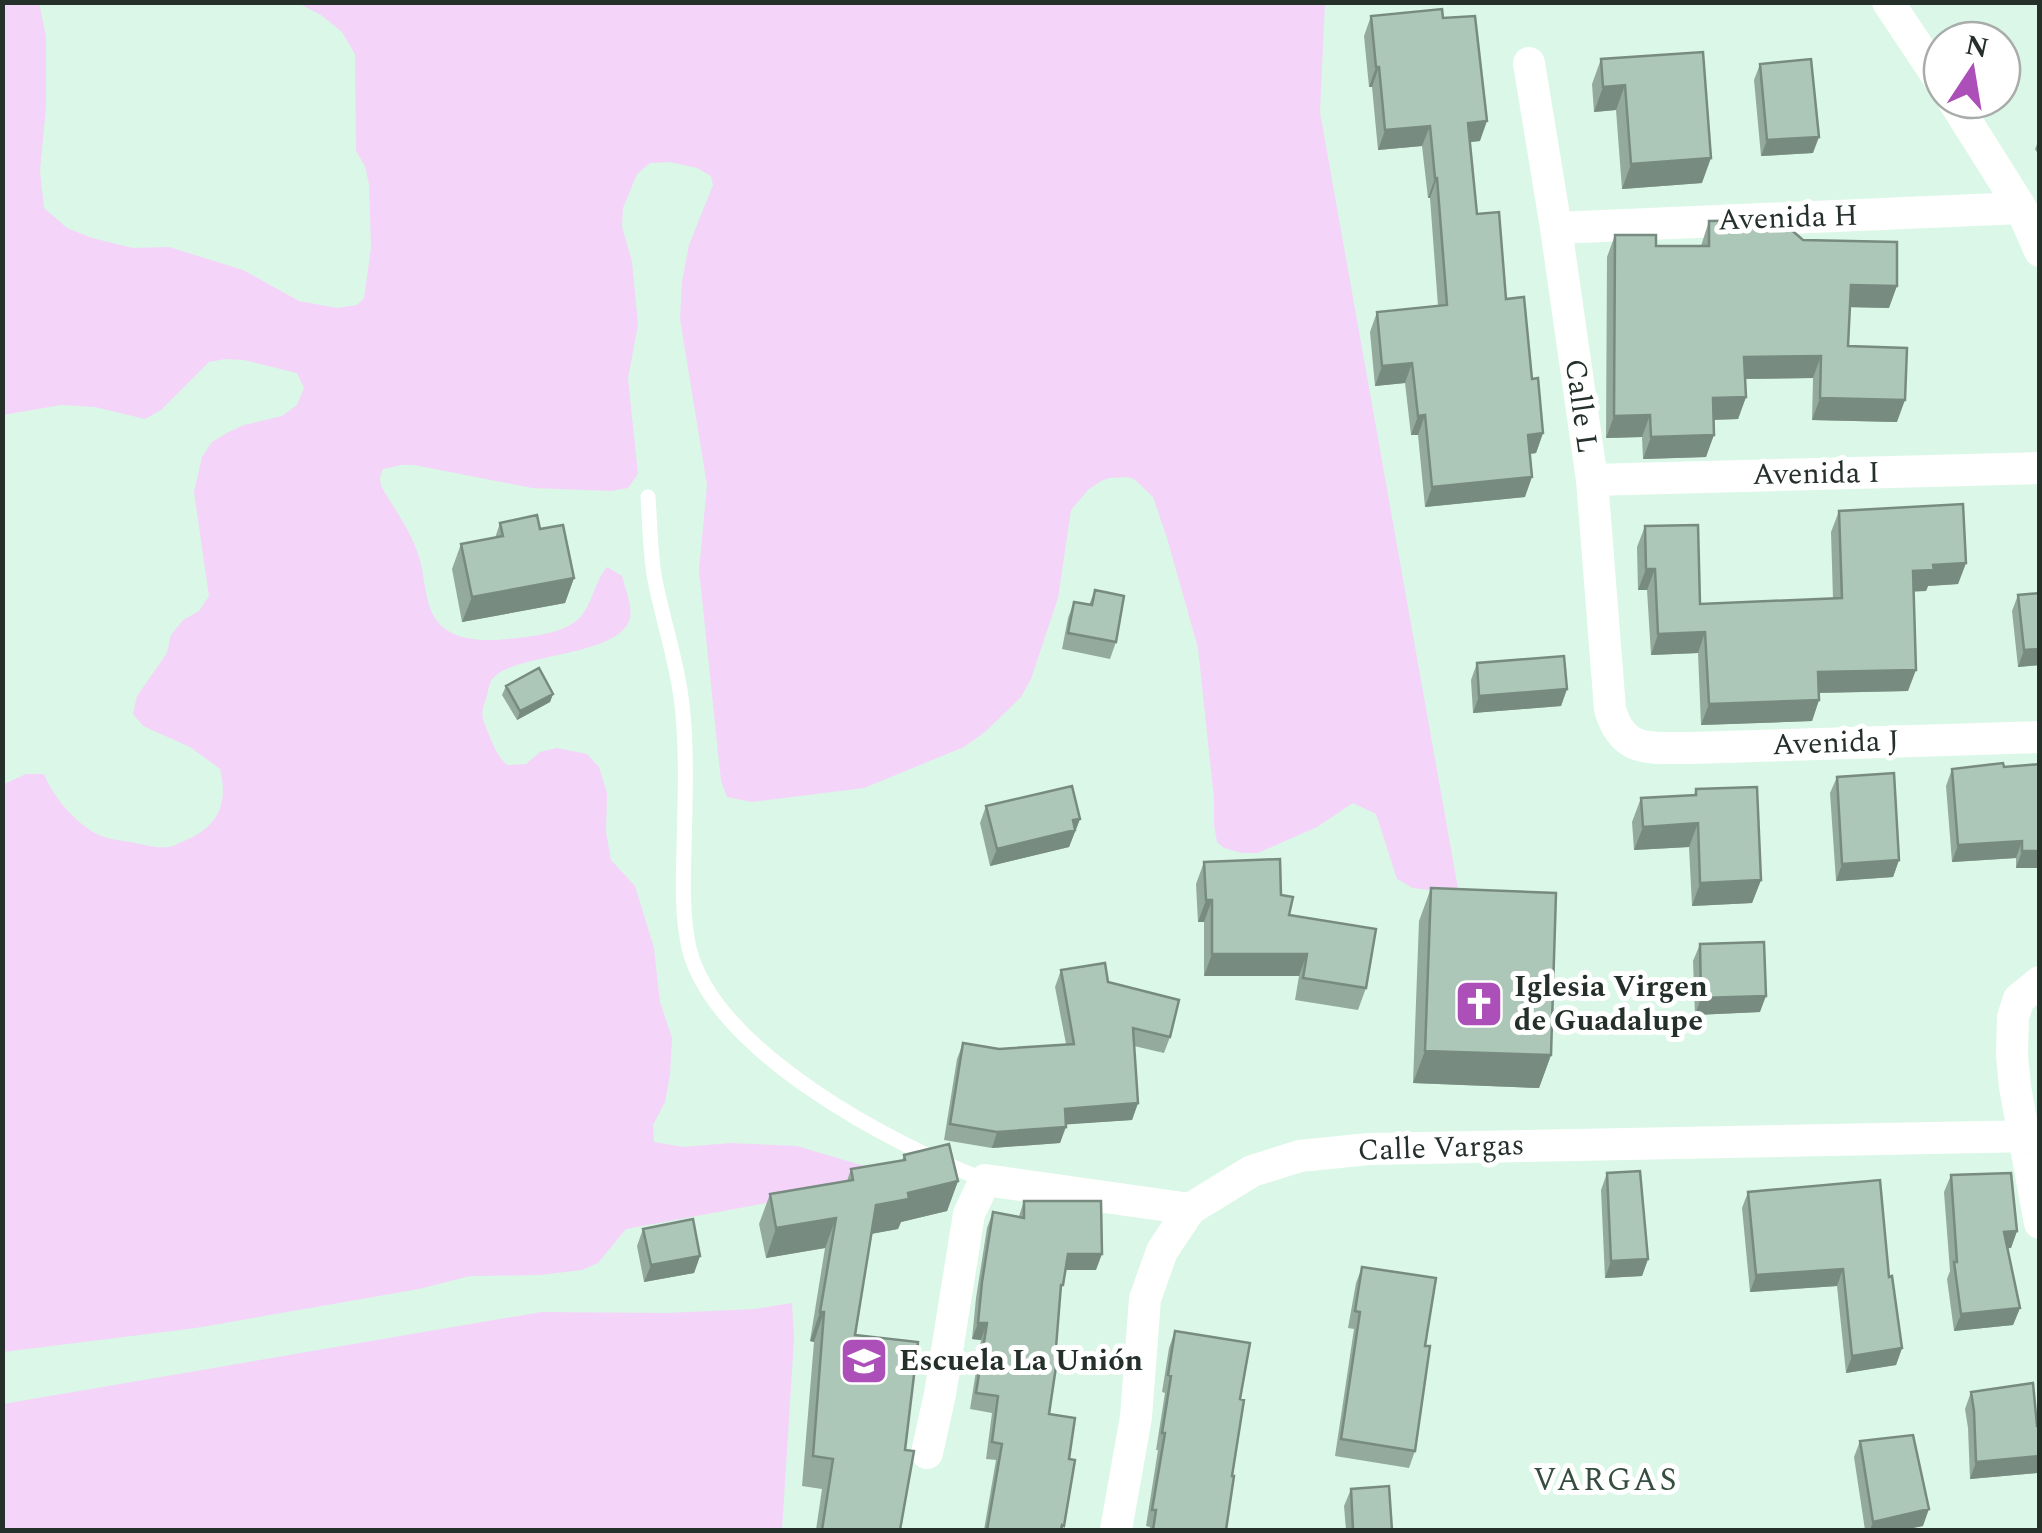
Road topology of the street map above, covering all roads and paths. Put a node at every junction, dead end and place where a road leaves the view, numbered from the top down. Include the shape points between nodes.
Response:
1 (1888, 2) edge
2 (1922, 52) edge
3 (1529, 62) dead end
4 (1966, 120) edge
5 (2021, 208) junction
6 (1556, 228) junction
7 (2040, 251) edge
8 (2040, 468) edge
9 (1592, 480) junction
10 (648, 497) dead end
11 (2040, 737) edge
12 (1632, 743) joint
13 (2040, 982) edge
14 (2032, 1136) edge
15 (986, 1180) junction
16 (1190, 1209) junction
17 (2040, 1223) edge
18 (927, 1453) dead end
19 (1116, 1530) edge

1 - 2 street
3 - 6 street, Calle L
4 - 5 street
5 - 6 street, Avenida H
5 - 7 street
6 - 9 street, Calle L
8 - 9 street, Avenida I
9 - 12 street, Calle L via 1610,709 1616,730
10 - 15 lane via 655,578 683,712 683,906 690,951 709,993 745,1036 796,1078 888,1136
11 - 12 street, Avenida J via 1692,748
13 - 14 street via 2019,999 2013,1018 2015,1086
14 - 16 street, Calle Vargas via 1368,1148 1300,1156 1252,1172
14 - 17 street
15 - 16 street
15 - 18 street via 969,1214
16 - 19 street, Calle Vargas via 1162,1251 1145,1299 1136,1417

